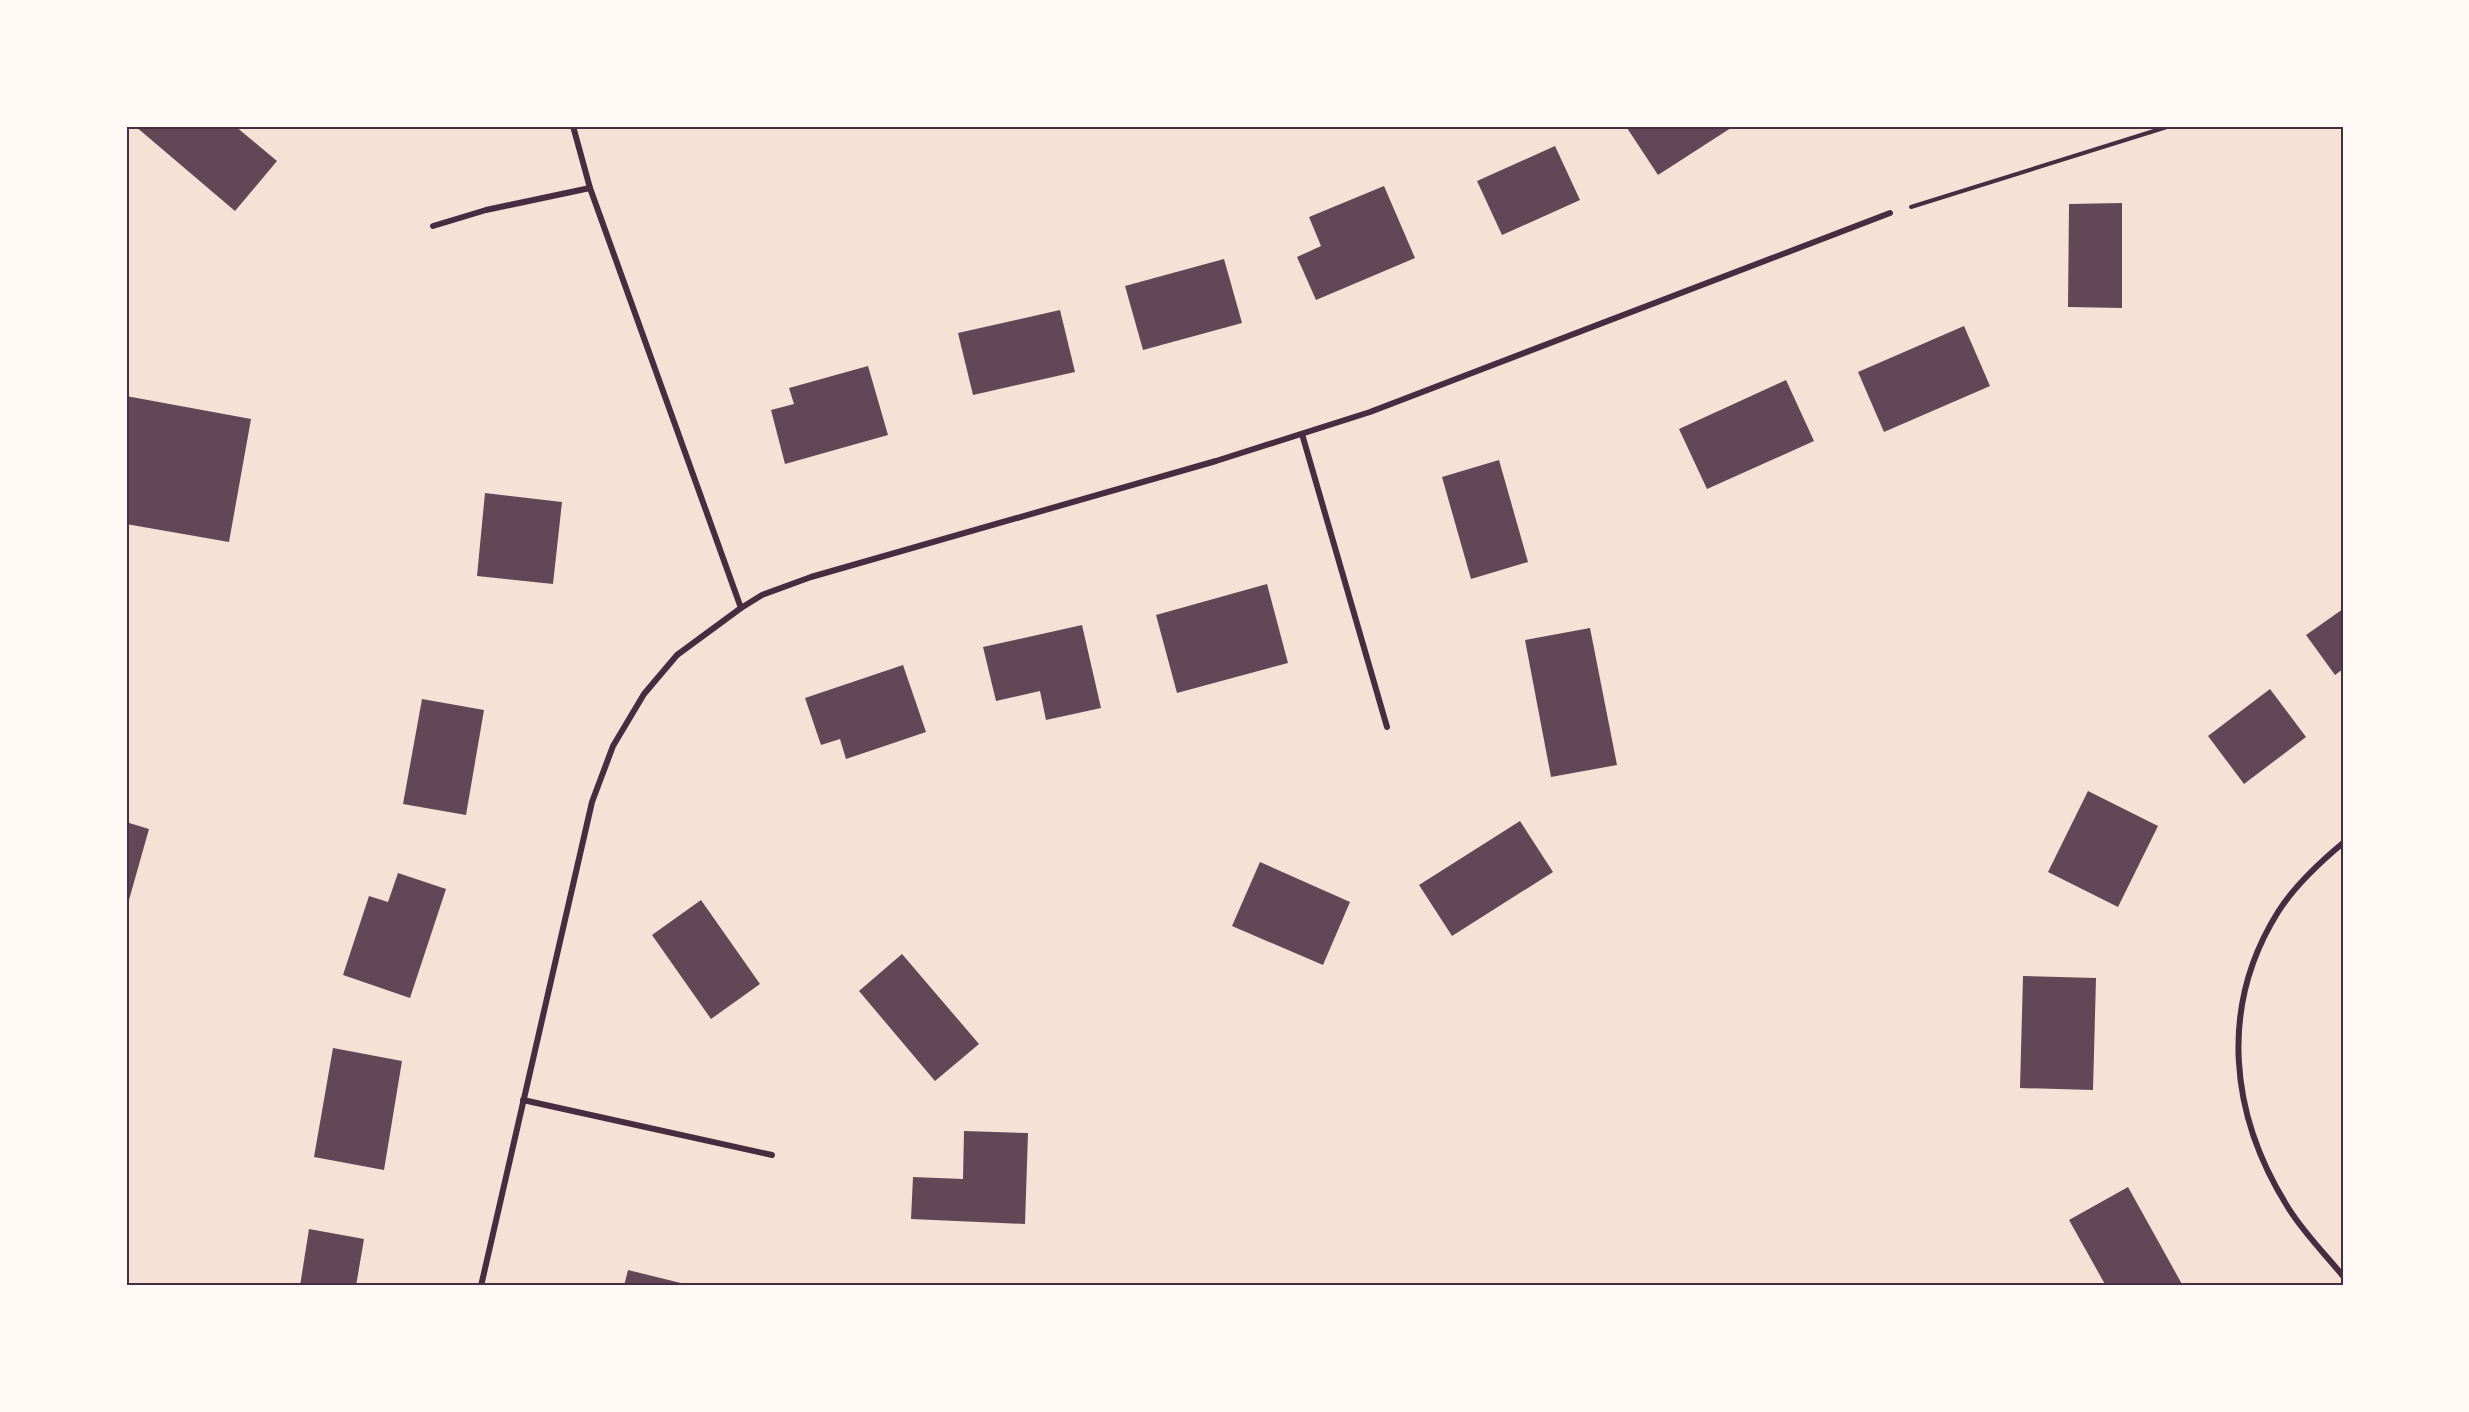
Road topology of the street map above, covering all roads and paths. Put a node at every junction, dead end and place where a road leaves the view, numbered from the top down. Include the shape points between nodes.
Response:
1 (573, 126) edge
2 (2170, 126) edge
3 (590, 188) junction
4 (1890, 213) joint
5 (433, 226) dead end
6 (1302, 434) junction
7 (741, 608) junction
8 (1387, 727) dead end
9 (2343, 843) edge
10 (523, 1100) junction
11 (772, 1155) dead end
12 (2343, 1276) edge
13 (480, 1286) edge

1 - 3 street
2 - 4 path
3 - 5 street via 486,210
3 - 7 street
4 - 6 street via 1370,412
6 - 7 street via 811,576 762,595
6 - 8 street
7 - 10 street via 678,655 644,694 613,746 592,802
9 - 12 street via 2311,870 2278,912 2254,961 2246,987 2238,1068 2244,1104 2262,1159 2289,1210
10 - 11 street
10 - 13 street

